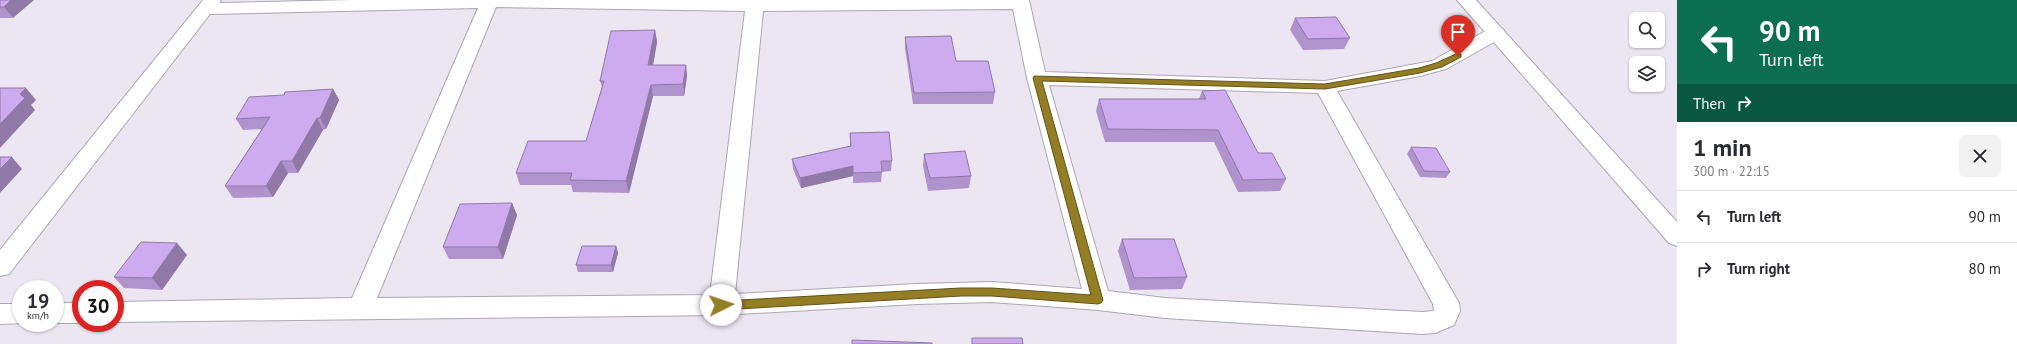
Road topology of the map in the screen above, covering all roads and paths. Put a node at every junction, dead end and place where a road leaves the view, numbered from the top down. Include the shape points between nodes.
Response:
1 (1466, 0) edge
2 (488, 2) junction
3 (1020, 2) edge
4 (731, 3) edge
5 (209, 4) edge
6 (755, 6) junction
7 (1496, 33) junction
8 (1037, 78) junction
9 (1325, 87) junction
10 (1677, 237) edge
11 (0, 267) edge
12 (1098, 300) junction
13 (721, 305) junction
14 (360, 308) junction
15 (124, 312) edge
16 (0, 314) edge
17 (12, 314) edge

1 - 7 street
2 - 4 street
2 - 5 street
2 - 14 street
3 - 6 street
3 - 8 street
4 - 6 street
5 - 11 street
6 - 13 street
7 - 9 street via 1439,65
7 - 10 street
8 - 9 street
8 - 12 street
9 - 12 street via 1446,303 1445,318 1422,324 1164,308
12 - 13 street via 961,292
13 - 14 street
14 - 15 street
16 - 17 street

